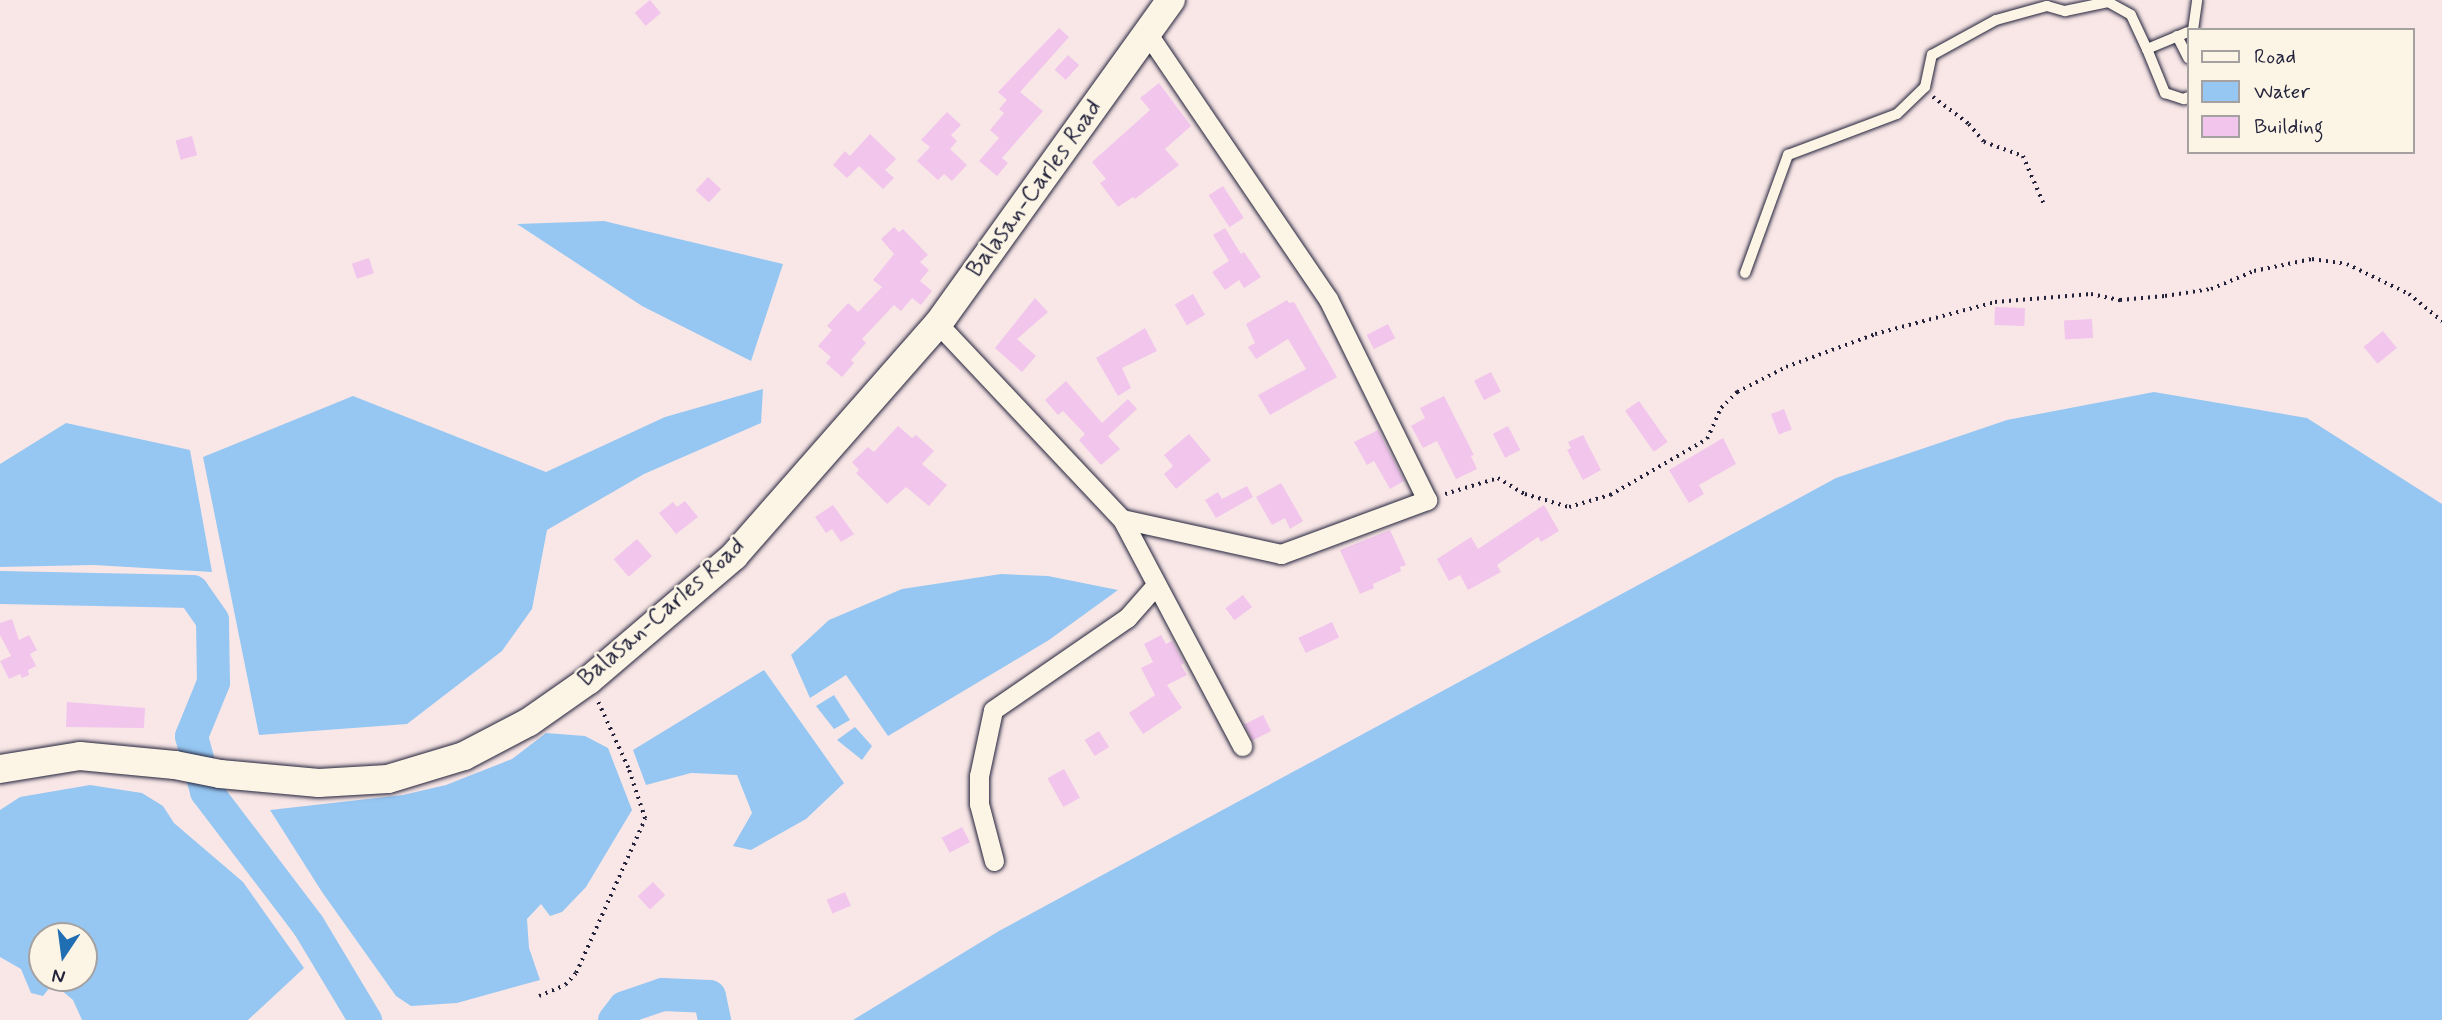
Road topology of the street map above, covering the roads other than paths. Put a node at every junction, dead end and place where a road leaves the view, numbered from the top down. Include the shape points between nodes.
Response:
1 (1171, 0) edge
2 (2197, 0) edge
3 (2191, 28) edge
4 (1147, 33) junction
5 (2186, 33) edge
6 (2177, 36) junction
7 (2147, 49) junction
8 (2186, 54) edge
9 (2186, 98) edge
10 (1745, 273) dead end
11 (938, 324) junction
12 (1122, 519) junction
13 (1156, 585) junction
14 (1242, 746) dead end
15 (0, 769) edge
16 (995, 861) dead end

1 - 4 main road, Balasan-Carles Road
2 - 3 lane
4 - 11 main road, Balasan-Carles Road
4 - 12 street via 1328,299 1427,500 1281,554
5 - 6 lane
6 - 7 lane
6 - 8 lane
7 - 9 lane via 2165,93
7 - 10 lane via 2131,15 2108,2 2065,12 2047,6 1996,20 1932,55 1926,87 1897,114 1788,155
11 - 12 street
11 - 15 main road, Balasan-Carles Road via 734,556 589,680 529,722 464,756 388,779 318,783 80,756
12 - 13 street
13 - 14 street
13 - 16 street via 1127,618 993,710 979,776 979,804

